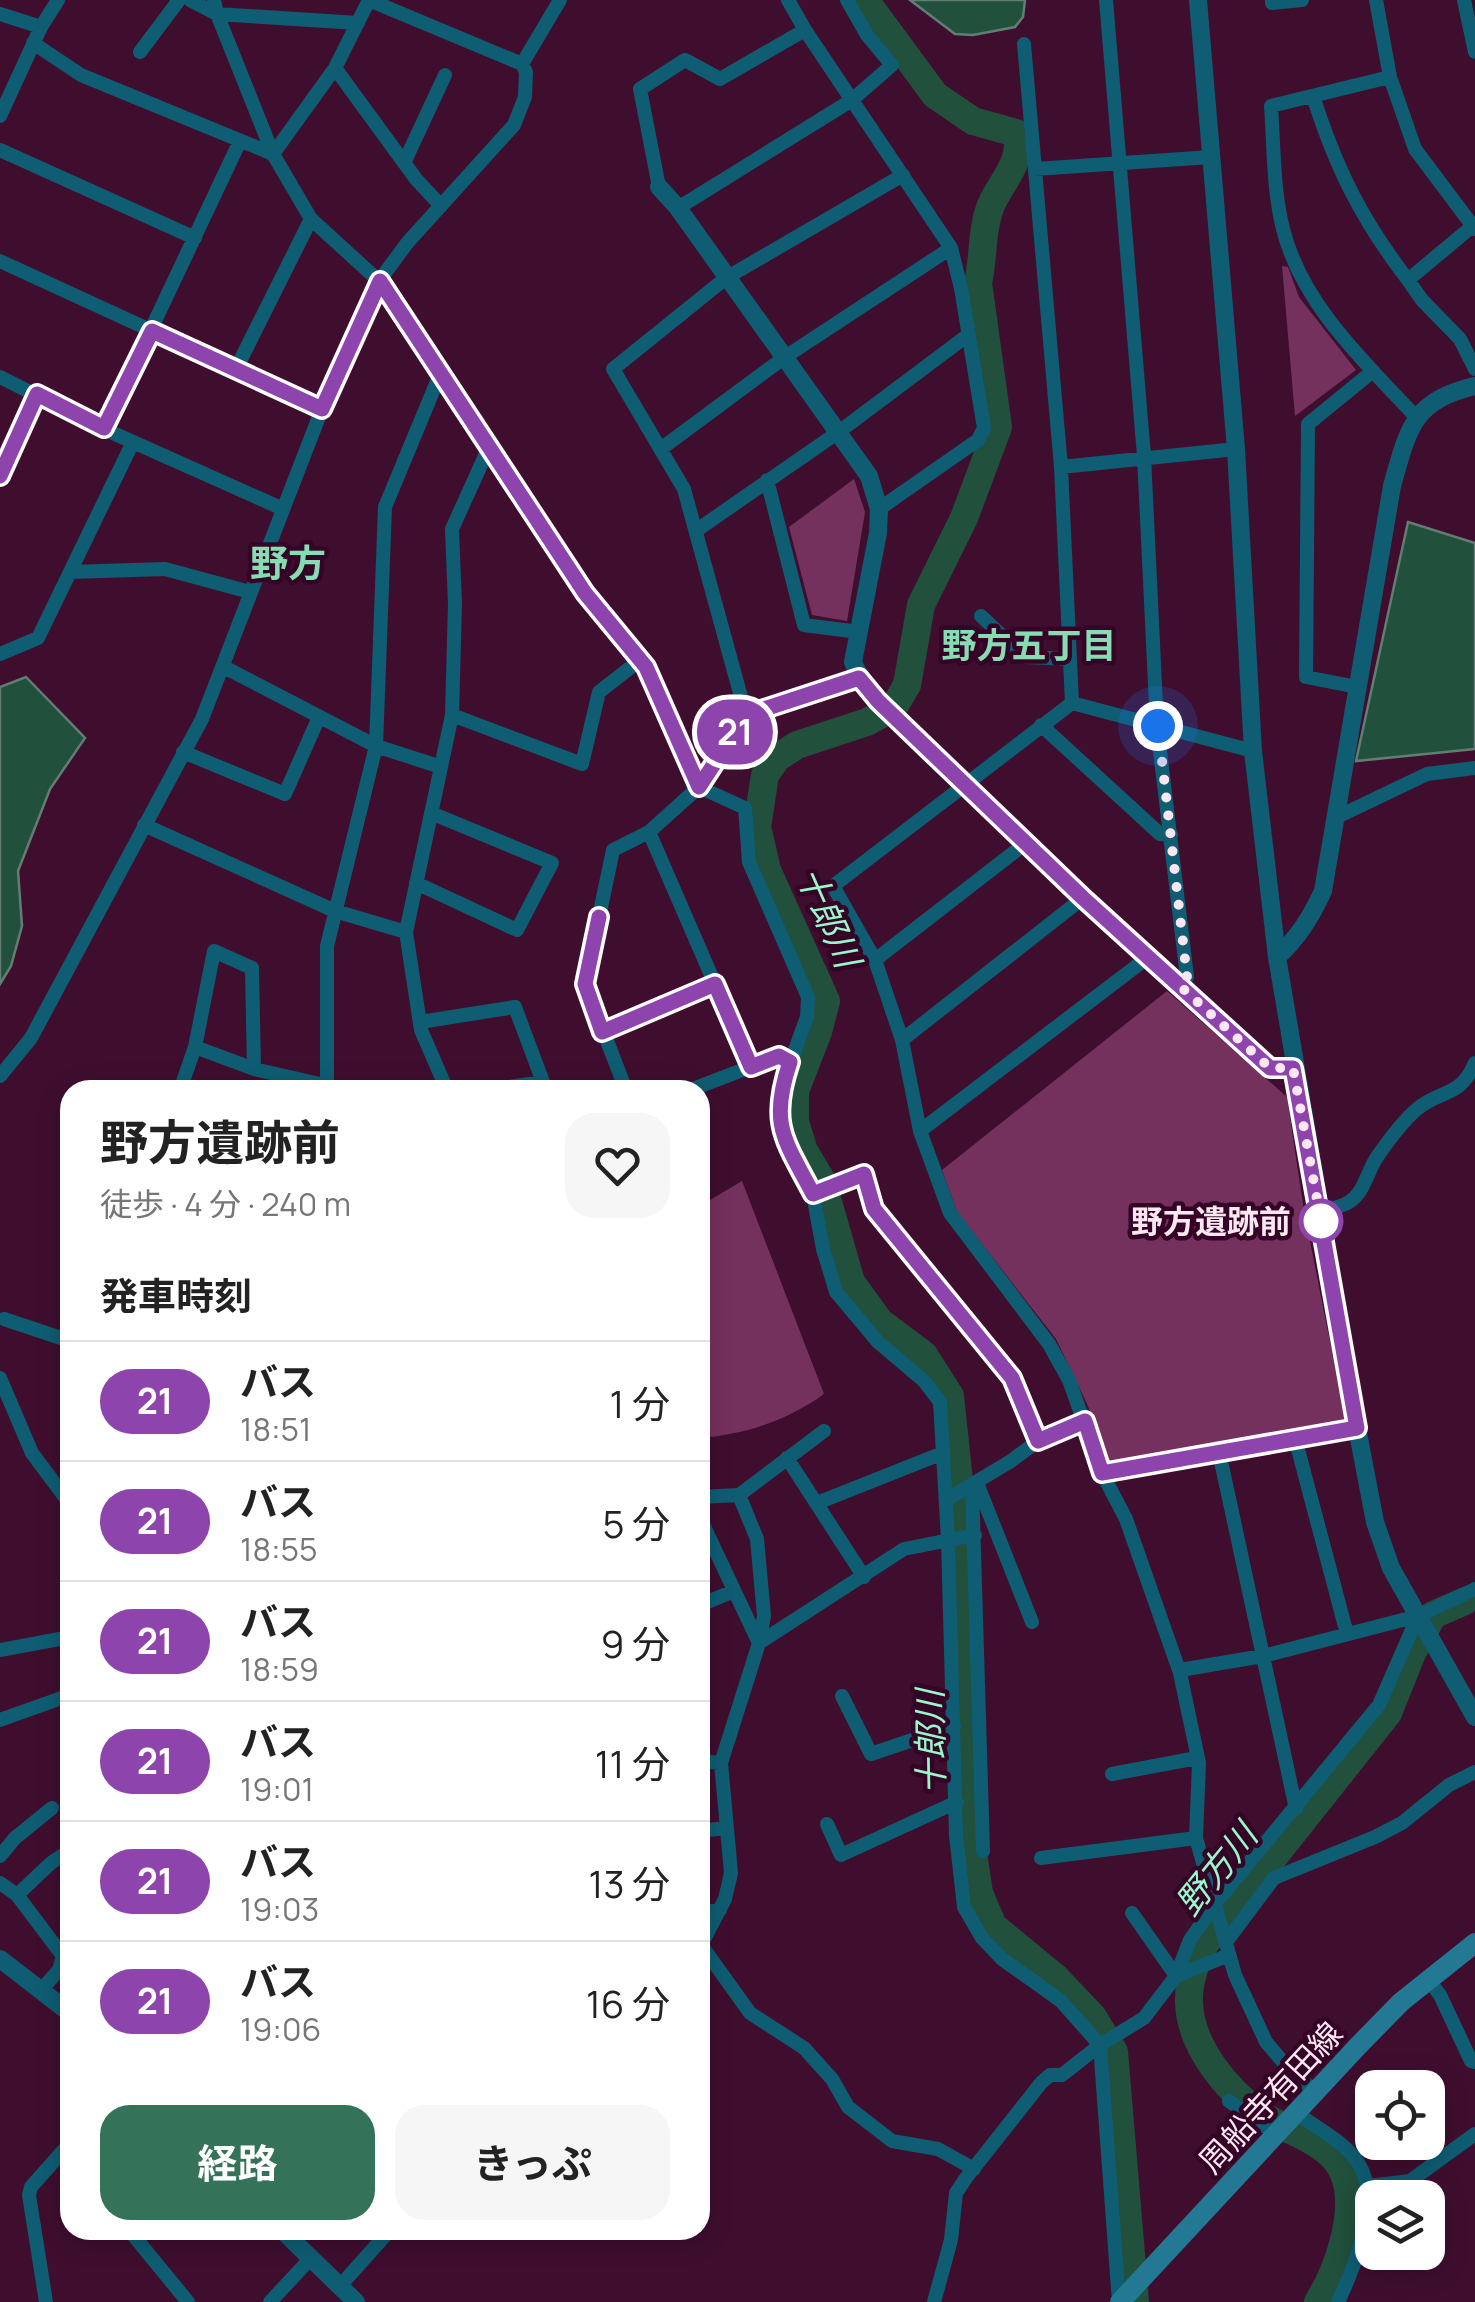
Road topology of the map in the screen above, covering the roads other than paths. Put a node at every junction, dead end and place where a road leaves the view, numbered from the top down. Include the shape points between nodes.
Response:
1 (58, 0) edge
2 (179, 0) edge
3 (190, 0) edge
4 (369, 0) edge
5 (560, 0) edge
6 (788, 0) edge
7 (846, 0) edge
8 (1106, 0) edge
9 (1198, 0) edge
10 (1272, 0) edge
11 (1302, 0) edge
12 (1376, 0) edge
13 (1464, 0) edge
14 (216, 7) edge
15 (0, 14) edge
16 (358, 23) junction
17 (41, 27) junction
18 (805, 30) junction
19 (33, 44) junction
20 (1024, 44) dead end
21 (140, 52) dead end
22 (1475, 52) edge
23 (522, 64) junction
24 (335, 68) junction
25 (445, 75) dead end
26 (1390, 76) junction
27 (1312, 96) junction
28 (4, 98) edge
29 (852, 100) junction
30 (0, 116) edge
31 (240, 141) junction
32 (0, 150) edge
33 (273, 154) junction
34 (1211, 157) junction
35 (1118, 161) junction
36 (404, 163) junction
37 (1035, 169) junction
38 (903, 175) junction
39 (659, 188) joint
40 (441, 206) junction
41 (678, 208) junction
42 (311, 220) junction
43 (1474, 226) edge
44 (196, 238) junction
45 (951, 248) junction
46 (0, 262) edge
47 (726, 278) junction
48 (1408, 280) junction
49 (380, 281) junction
50 (152, 331) junction
51 (968, 335) junction
52 (785, 357) junction
53 (236, 369) junction
54 (1475, 369) edge
55 (1373, 371) junction
56 (441, 372) junction
57 (0, 377) edge
58 (1475, 386) edge
59 (37, 394) junction
60 (322, 409) junction
61 (1416, 417) junction
62 (104, 428) junction
63 (840, 431) junction
64 (133, 442) junction
65 (490, 446) junction
66 (662, 448) junction
67 (1236, 450) junction
68 (1144, 456) junction
69 (1062, 467) junction
70 (0, 476) edge
71 (767, 480) junction
72 (283, 509) junction
73 (879, 510) junction
74 (697, 530) junction
75 (70, 572) junction
76 (250, 592) junction
77 (981, 616) dead end
78 (859, 632) junction
79 (0, 654) edge
80 (1070, 659) junction
81 (640, 660) junction
82 (224, 667) junction
83 (859, 678) junction
84 (1357, 687) junction
85 (1072, 703) junction
86 (452, 715) junction
87 (746, 715) junction
88 (319, 717) junction
89 (1041, 724) junction
90 (1158, 726) junction
91 (376, 746) junction
92 (1254, 750) junction
93 (183, 752) junction
94 (441, 767) junction
95 (1475, 768) edge
96 (964, 786) junction
97 (699, 787) junction
98 (432, 813) junction
99 (1336, 818) junction
100 (144, 825) junction
101 (648, 832) junction
102 (1171, 835) junction
103 (1026, 843) junction
104 (416, 884) junction
105 (1083, 898) junction
106 (335, 910) junction
107 (406, 932) junction
108 (1276, 957) junction
109 (1147, 958) junction
110 (875, 960) junction
111 (715, 984) junction
112 (1180, 986) junction
113 (420, 1022) junction
114 (602, 1032) junction
115 (902, 1040) junction
116 (195, 1047) junction
117 (790, 1062) junction
118 (1475, 1063) edge
119 (751, 1067) junction
120 (1293, 1068) junction
121 (254, 1069) junction
122 (0, 1076) edge
123 (183, 1080) edge
124 (294, 1080) edge
125 (327, 1080) edge
126 (443, 1080) edge
127 (542, 1080) edge
128 (622, 1080) edge
129 (710, 1082) edge
130 (920, 1130) junction
131 (813, 1194) junction
132 (1319, 1210) junction
133 (4, 1319) dead end
134 (60, 1338) edge
135 (0, 1378) edge
136 (1085, 1421) junction
137 (1357, 1428) junction
138 (824, 1432) dead end
139 (1294, 1438) junction
140 (1038, 1441) junction
141 (1218, 1452) junction
142 (943, 1453) junction
143 (787, 1458) junction
144 (1102, 1473) junction
145 (974, 1484) junction
146 (60, 1491) edge
147 (739, 1494) junction
148 (710, 1496) edge
149 (946, 1500) junction
150 (817, 1504) junction
151 (975, 1535) junction
152 (710, 1540) edge
153 (948, 1540) junction
154 (864, 1577) junction
155 (1475, 1589) edge
156 (734, 1591) junction
157 (710, 1601) edge
158 (1418, 1616) junction
159 (1032, 1622) dead end
160 (1347, 1634) junction
161 (60, 1639) edge
162 (759, 1644) junction
163 (0, 1650) edge
164 (1263, 1656) junction
165 (1180, 1670) junction
166 (842, 1696) dead end
167 (60, 1699) edge
168 (1475, 1717) edge
169 (0, 1720) edge
170 (954, 1726) junction
171 (1198, 1758) junction
172 (710, 1761) edge
173 (722, 1762) junction
174 (1475, 1772) edge
175 (1112, 1774) dead end
176 (957, 1802) junction
177 (52, 1808) dead end
178 (1296, 1809) junction
179 (827, 1824) dead end
180 (725, 1828) junction
181 (710, 1830) edge
182 (1196, 1838) junction
183 (984, 1852) dead end
184 (0, 1856) edge
185 (60, 1857) edge
186 (1041, 1858) dead end
187 (0, 1884) edge
188 (17, 1895) junction
189 (1216, 1907) junction
190 (720, 1910) junction
191 (710, 1912) edge
192 (1132, 1913) dead end
193 (710, 1929) edge
194 (1475, 1943) edge
195 (1226, 1944) junction
196 (60, 1952) edge
197 (710, 1958) edge
198 (0, 1959) edge
199 (60, 1970) edge
200 (1176, 1976) junction
201 (1428, 1979) junction
202 (42, 1990) junction
203 (60, 2005) edge
204 (1100, 2045) junction
205 (1475, 2062) edge
206 (1316, 2092) junction
207 (1229, 2101) dead end
208 (1297, 2113) junction
209 (1475, 2134) edge
210 (1277, 2135) junction
211 (60, 2158) edge
212 (974, 2168) junction
213 (1365, 2180) edge
214 (1411, 2180) edge
215 (137, 2240) edge
216 (294, 2240) edge
217 (381, 2240) edge
218 (311, 2258) junction
219 (1355, 2264) edge
220 (340, 2286) junction
221 (46, 2302) edge
222 (188, 2302) edge
223 (270, 2302) edge
224 (356, 2302) edge
225 (934, 2302) edge
226 (1120, 2302) edge
227 (1338, 2302) edge

1 - 17 street
2 - 21 street
3 - 14 street
4 - 16 street
4 - 23 street
5 - 23 street
6 - 18 street
7 - 29 street via 892,65
8 - 35 street
9 - 34 street
10 - 11 street
12 - 26 street
13 - 22 street
14 - 16 street
14 - 33 street
15 - 17 street
16 - 24 street
17 - 19 street
18 - 29 street
18 - 39 street via 720,79 685,60 640,90
19 - 28 street
19 - 31 street via 81,75
20 - 37 street
23 - 40 street via 525,97 514,125
24 - 33 street
24 - 36 street
25 - 36 street
26 - 27 street
26 - 43 street via 1416,149
27 - 48 street via 1330,152 1380,244
27 - 55 street via 1272,106 1283,229 1308,290
28 - 30 street
29 - 38 street
29 - 41 street
31 - 33 street
31 - 44 street
32 - 44 street
33 - 42 street
34 - 35 street
34 - 67 street
35 - 37 street
35 - 68 street
36 - 40 street
37 - 69 street
38 - 45 street
38 - 47 street
39 - 41 street
40 - 49 street
41 - 47 street
42 - 49 street
42 - 53 street
43 - 48 street
44 - 50 street
45 - 51 street
45 - 52 street
46 - 50 street
47 - 52 street
47 - 66 street via 614,369
48 - 54 street via 1460,339
49 - 56 street
49 - 60 street
50 - 53 street
50 - 62 street
51 - 63 street
51 - 73 street via 984,428 978,440
52 - 63 street
52 - 66 street
53 - 60 street
55 - 61 street
55 - 84 street via 1308,424 1306,677
56 - 65 street
56 - 91 street via 385,507
57 - 59 street
58 - 61 street via 1450,392
59 - 62 street
59 - 70 street
60 - 72 street
61 - 84 street via 1392,486
62 - 64 street
63 - 71 street
63 - 73 street via 869,476
64 - 72 street
64 - 75 street
65 - 81 street via 585,593
65 - 86 street via 452,529
66 - 74 street
67 - 68 street
67 - 92 street
68 - 69 street
68 - 90 street
69 - 80 street
71 - 74 street
71 - 78 street via 804,625
72 - 76 street
73 - 78 street
74 - 87 street
75 - 76 street via 164,569
75 - 79 street via 38,638
76 - 82 street
77 - 80 street via 1025,657
78 - 83 street via 853,662
80 - 85 street
81 - 86 street via 599,692 582,764
81 - 97 street
82 - 88 street
82 - 93 street
83 - 87 street
83 - 96 street
84 - 99 street
85 - 89 street
85 - 90 street
86 - 94 street
87 - 97 street
88 - 91 street
88 - 93 street via 285,794
89 - 96 street
89 - 102 street via 1160,834
90 - 92 street
90 - 102 street
91 - 94 street
91 - 106 street
92 - 108 street
93 - 100 street
94 - 98 street
95 - 99 street via 1427,774
96 - 103 street
96 - 110 street via 833,886
97 - 101 street
97 - 117 street via 744,808 749,862 808,998
98 - 104 street
98 - 104 street via 552,863 518,930
99 - 108 street via 1323,891 1311,917
100 - 106 street
100 - 122 street via 31,1038
101 - 111 street
101 - 114 street via 613,850 585,984
102 - 112 street via 1187,977
103 - 105 street
103 - 110 street
104 - 107 street
105 - 109 street
105 - 115 street
106 - 107 street
106 - 125 street via 327,946
107 - 113 street
108 - 120 street
109 - 112 street
109 - 130 street
110 - 115 street
111 - 114 street
111 - 119 street
112 - 120 street via 1270,1068
113 - 126 street
113 - 127 street via 515,1007
114 - 128 street
115 - 130 street
116 - 121 street
116 - 121 street via 214,951 252,968
116 - 123 street
117 - 119 street via 779,1056
117 - 131 street via 778,1113
118 - 132 street via 1451,1093 1416,1110 1375,1160 1360,1193
119 - 129 street
120 - 132 street
121 - 124 street
130 - 136 street via 950,1214 1049,1344
131 - 140 street via 864,1174 874,1209 1012,1378
131 - 142 street via 836,1292 940,1402
132 - 137 street
133 - 134 street
135 - 146 street via 32,1453
136 - 140 street
136 - 144 street
137 - 139 street
137 - 158 street via 1380,1542
138 - 143 street
139 - 141 street
139 - 160 street
140 - 145 street
141 - 144 street
141 - 164 street
142 - 149 street
142 - 150 street
143 - 147 street
143 - 150 street
144 - 165 street via 1134,1537
145 - 149 street
145 - 151 street
145 - 159 street
147 - 148 street
147 - 162 street via 758,1539 764,1616
149 - 153 street
150 - 154 street
151 - 153 street
151 - 183 street
152 - 156 street
153 - 154 street via 904,1549
153 - 170 street
154 - 162 street
155 - 158 street
156 - 157 street
156 - 162 street
158 - 160 street
158 - 168 street
158 - 178 street via 1380,1704
160 - 164 street
161 - 163 street
162 - 173 street
164 - 165 street
164 - 178 street
165 - 171 street
166 - 170 street via 872,1754
167 - 169 street
170 - 176 street
171 - 175 street
171 - 182 street
172 - 173 street
173 - 180 street
174 - 195 street via 1402,1823 1274,1878
176 - 179 street via 841,1855
176 - 204 street via 964,1908 982,1938 1061,2001
177 - 184 street
178 - 189 street
180 - 181 street
180 - 190 street via 732,1873
182 - 186 street
182 - 189 street
185 - 188 street
187 - 188 street
188 - 196 street
189 - 195 street
189 - 200 street via 1190,1940
190 - 191 street
190 - 193 street
192 - 200 street
194 - 201 main road, 周船寺有田線
195 - 200 street via 1210,1963
195 - 206 street via 1266,2042
197 - 212 street via 750,2013 804,2048 848,2107 892,2140 938,2149
198 - 202 street
199 - 202 street
200 - 204 street via 1144,2018
201 - 205 street
201 - 206 main road, 周船寺有田線
202 - 203 street
204 - 212 street via 1041,2083
204 - 226 street
206 - 208 main road, 周船寺有田線
207 - 210 street
208 - 210 main road, 周船寺有田線
208 - 213 street via 1328,2132
209 - 214 street
210 - 226 main road, 周船寺有田線
211 - 221 street via 29,2195
212 - 225 street via 956,2193
215 - 222 street
216 - 218 street
217 - 220 street
218 - 220 street
218 - 223 street
219 - 227 street
220 - 224 street

